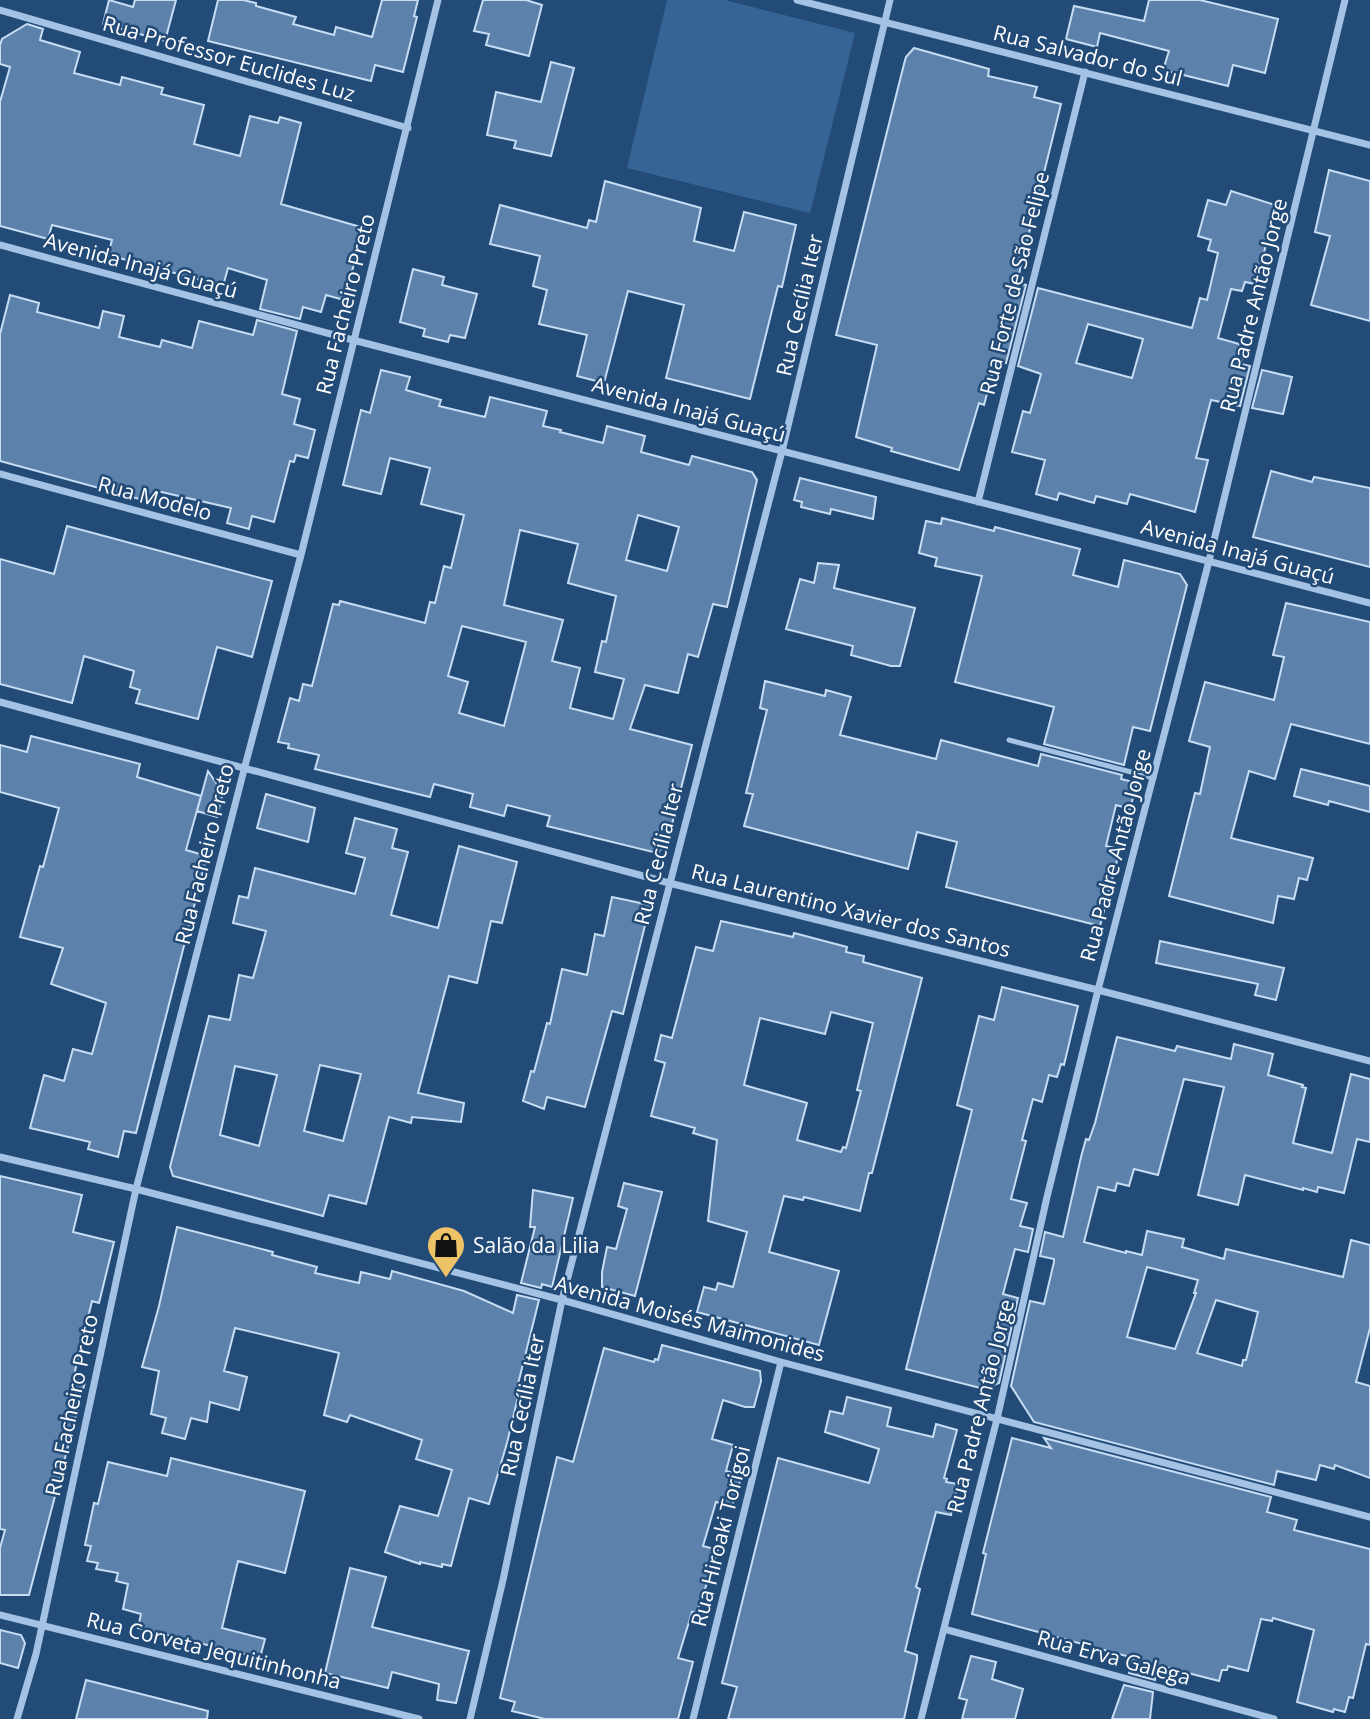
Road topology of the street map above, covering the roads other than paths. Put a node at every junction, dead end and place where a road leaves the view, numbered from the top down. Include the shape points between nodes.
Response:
1 (438, 0) edge
2 (797, 0) edge
3 (890, 0) edge
4 (1345, 0) edge
5 (0, 10) edge
6 (884, 21) junction
7 (1085, 72) junction
8 (408, 128) junction
9 (1314, 130) junction
10 (1370, 145) edge
11 (0, 245) edge
12 (353, 340) junction
13 (782, 451) junction
14 (0, 474) edge
15 (978, 502) junction
16 (301, 555) junction
17 (1209, 561) junction
18 (1370, 603) edge
19 (0, 702) edge
20 (1009, 740) dead end
21 (245, 766) junction
22 (1154, 778) junction
23 (669, 883) junction
24 (1098, 990) junction
25 (1370, 1061) edge
26 (0, 1157) edge
27 (136, 1189) junction
28 (562, 1300) junction
29 (781, 1362) junction
30 (997, 1419) junction
31 (1370, 1517) edge
32 (0, 1615) edge
33 (42, 1626) junction
34 (944, 1629) junction
35 (17, 1719) edge
36 (419, 1719) edge
37 (470, 1719) edge
38 (693, 1719) edge
39 (921, 1719) edge
40 (1275, 1719) edge

1 - 8 street, Rua Facheiro Preto
2 - 6 street, Rua Salvador do Sul
3 - 6 street, Rua Cecília Iter
4 - 9 street, Rua Padre Antão Jorge
5 - 8 street, Rua Professor Euclides Luz
6 - 7 street, Rua Salvador do Sul
6 - 13 street, Rua Cecília Iter
7 - 9 street, Rua Salvador do Sul
7 - 15 street, Rua Forte de São Felipe
8 - 12 street, Rua Facheiro Preto
9 - 10 street, Rua Salvador do Sul
9 - 17 street, Rua Padre Antão Jorge
11 - 12 street, Avenida Inajá Guaçú
12 - 13 street, Avenida Inajá Guaçú
12 - 16 street, Rua Facheiro Preto
13 - 15 street, Avenida Inajá Guaçú
13 - 23 street, Rua Cecília Iter
14 - 16 street, Rua Modelo
15 - 17 street, Avenida Inajá Guaçú
16 - 21 street, Rua Facheiro Preto
17 - 18 street, Avenida Inajá Guaçú
17 - 22 street, Rua Padre Antão Jorge
19 - 21 street, Rua Laurentino Xavier dos Santos
20 - 22 lane
21 - 23 street, Rua Laurentino Xavier dos Santos
21 - 27 street, Rua Facheiro Preto
22 - 24 street, Rua Padre Antão Jorge
23 - 24 street, Rua Laurentino Xavier dos Santos
23 - 28 street, Rua Cecília Iter
24 - 25 street, Rua Laurentino Xavier dos Santos
24 - 30 street, Rua Padre Antão Jorge
26 - 27 street, Avenida Moisés Maimonides
27 - 28 street, Avenida Moisés Maimonides
27 - 33 street, Rua Facheiro Preto
28 - 29 street, Avenida Moisés Maimonides
28 - 37 street, Rua Cecília Iter
29 - 30 street, Avenida Moisés Maimonides
29 - 38 street, Rua Hiroaki Torigoi
30 - 31 street, Avenida Moisés Maimonides
30 - 34 street, Rua Padre Antão Jorge
32 - 33 street, Rua Corveta Jequitinhonha
33 - 35 street, Rua Facheiro Preto
33 - 36 street, Rua Corveta Jequitinhonha
34 - 39 street, Rua Padre Antão Jorge
34 - 40 street, Rua Erva Galega

